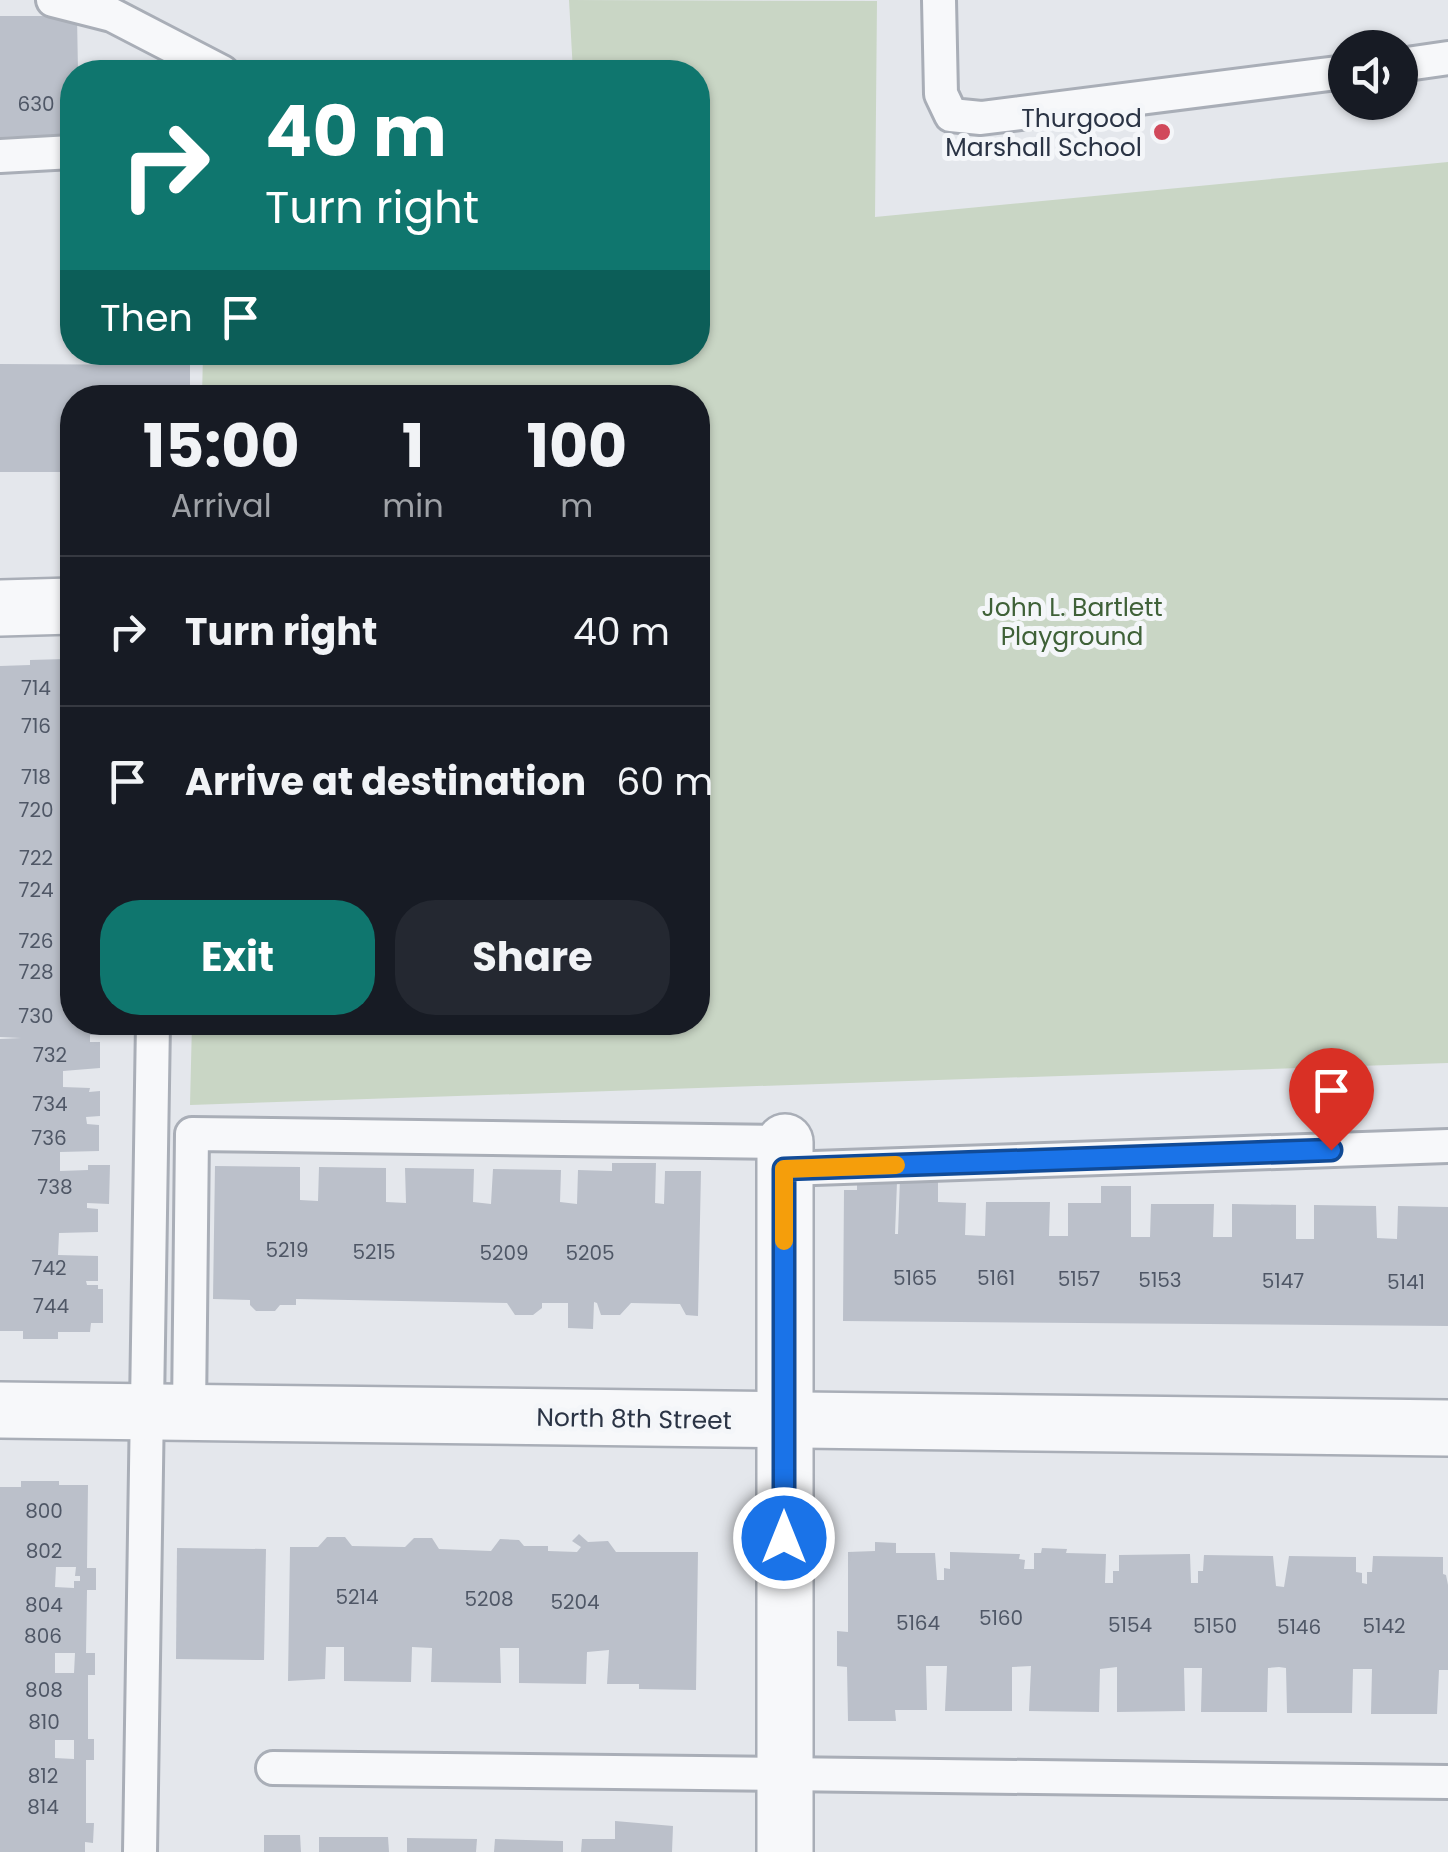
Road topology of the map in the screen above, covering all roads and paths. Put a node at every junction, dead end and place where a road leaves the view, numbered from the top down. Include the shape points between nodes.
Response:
1 (53, 0) edge
2 (939, 0) edge
3 (1448, 58) edge
4 (199, 60) edge
5 (1418, 62) edge
6 (1328, 74) edge
7 (60, 153) edge
8 (0, 156) edge
9 (60, 606) edge
10 (0, 608) edge
11 (153, 1035) edge
12 (1448, 1146) edge
13 (785, 1156) junction
14 (0, 1410) edge
15 (168, 1413) junction
16 (784, 1420) junction
17 (1448, 1428) edge
18 (272, 1768) dead end
19 (784, 1775) junction
20 (1448, 1782) edge
21 (140, 1852) edge
22 (785, 1852) edge

1 - 4 lane via 112,15
2 - 6 lane via 941,94 951,115 981,118
3 - 5 lane
7 - 8 lane
9 - 10 street
11 - 15 lane
12 - 13 lane
13 - 15 lane via 192,1134
13 - 16 street
14 - 15 street, North 8th Street
15 - 16 street, North 8th Street
15 - 21 lane
16 - 17 street, North 8th Street
16 - 19 street
18 - 19 lane
19 - 20 lane
19 - 22 street

